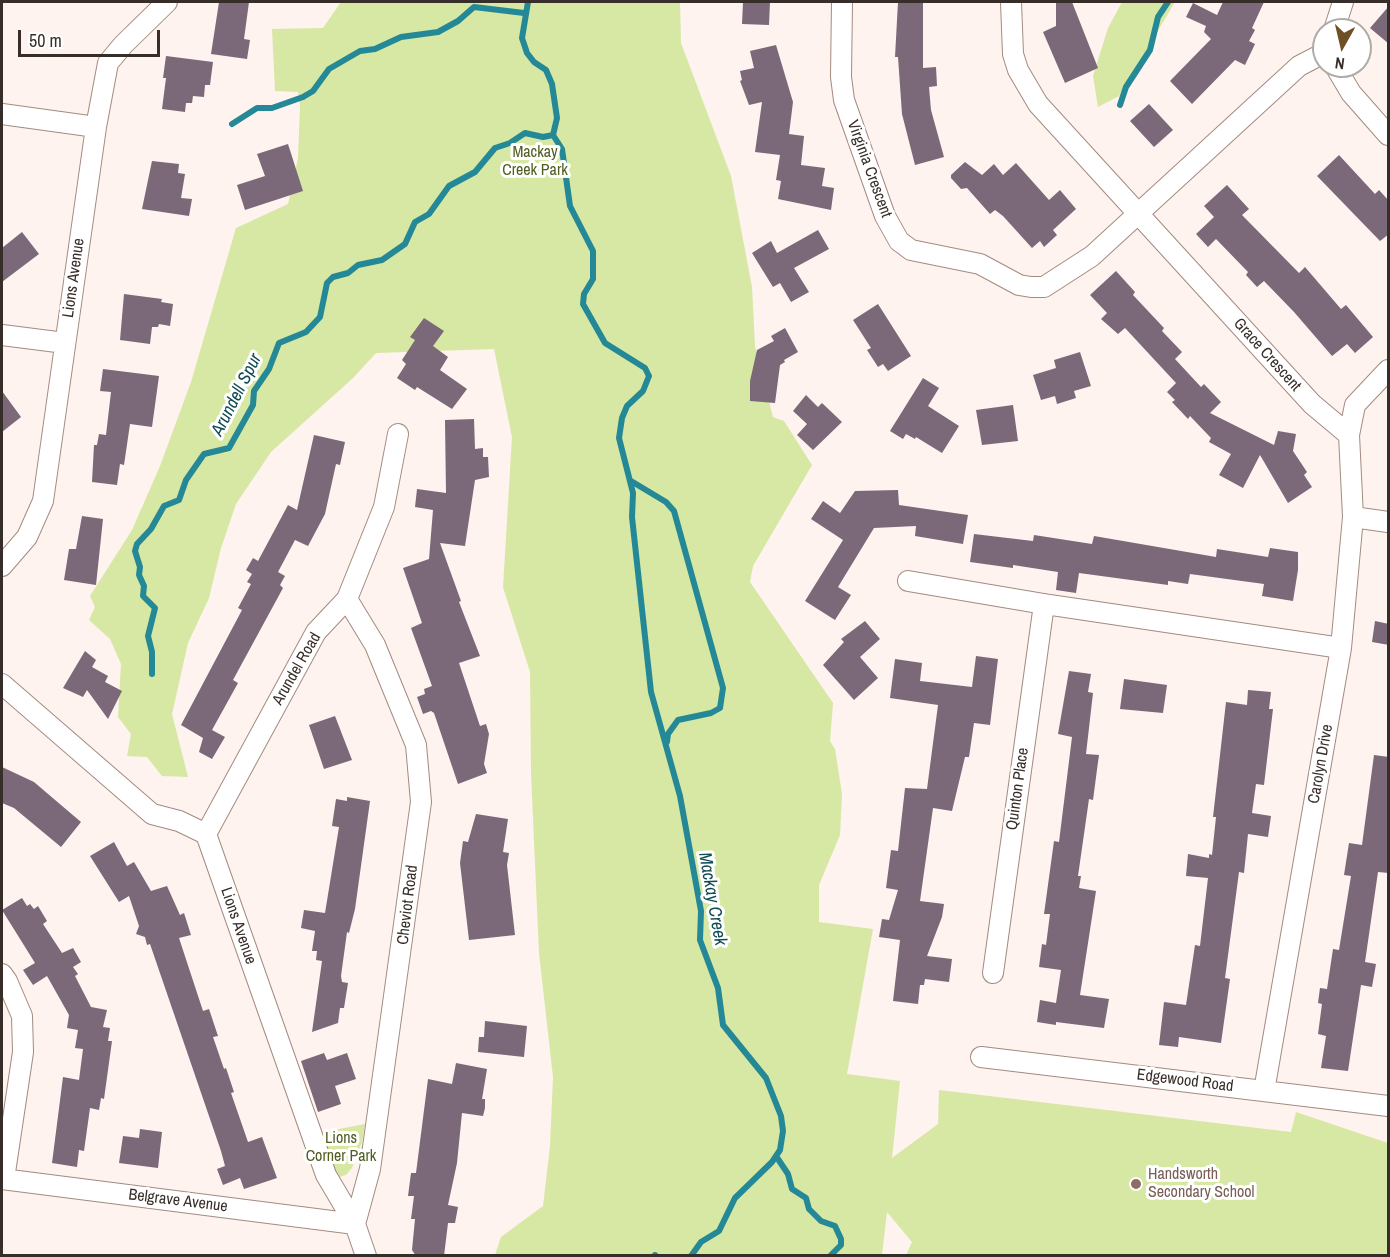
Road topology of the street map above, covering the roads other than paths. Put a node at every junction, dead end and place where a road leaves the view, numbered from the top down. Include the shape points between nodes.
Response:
1 (167, 2) edge
2 (842, 2) edge
3 (1011, 2) edge
4 (1343, 2) edge
5 (1338, 18) edge
6 (1312, 59) edge
7 (1342, 78) edge
8 (2, 114) edge
9 (96, 127) junction
10 (1389, 135) edge
11 (1136, 213) junction
12 (2, 335) edge
13 (65, 343) junction
14 (1389, 370) edge
15 (398, 434) dead end
16 (1349, 435) junction
17 (1353, 517) junction
18 (1389, 522) edge
19 (2, 566) edge
20 (908, 581) dead end
21 (347, 599) junction
22 (1044, 604) junction
23 (1341, 648) junction
24 (2, 684) edge
25 (206, 834) junction
26 (993, 973) dead end
27 (2, 975) edge
28 (981, 1057) dead end
29 (1264, 1091) junction
30 (1389, 1106) edge
31 (3, 1179) edge
32 (355, 1224) junction
33 (366, 1256) edge

1 - 9 street, Lions Avenue via 108,63
2 - 11 street, Virginia Crescent via 844,99 885,216 899,241 911,250 980,264 1019,285 1044,287 1092,256
3 - 11 street via 1013,54 1024,85
4 - 5 street
6 - 11 street, Virginia Crescent via 1299,66
7 - 10 street
8 - 9 street
9 - 13 street, Lions Avenue
11 - 16 street, Grace Crescent via 1312,404
12 - 13 street
13 - 19 street, Lions Avenue via 43,501 27,537
14 - 16 street via 1355,405
15 - 21 street, Arundel Road via 384,507
16 - 17 street, Carolyn Drive
17 - 18 street
17 - 23 street, Carolyn Drive
20 - 22 street
21 - 25 street, Arundel Road via 316,632
21 - 32 street, Cheviot Road via 375,645 416,745 421,802 370,1169
22 - 23 street
22 - 26 street, Quinton Place
23 - 29 street, Carolyn Drive
24 - 25 street via 152,814
25 - 32 street, Lions Avenue via 326,1175
27 - 31 street via 22,1016 23,1052
28 - 29 street, Edgewood Road
29 - 30 street, Edgewood Road
31 - 32 street, Belgrave Avenue
32 - 33 street, Lions Avenue

